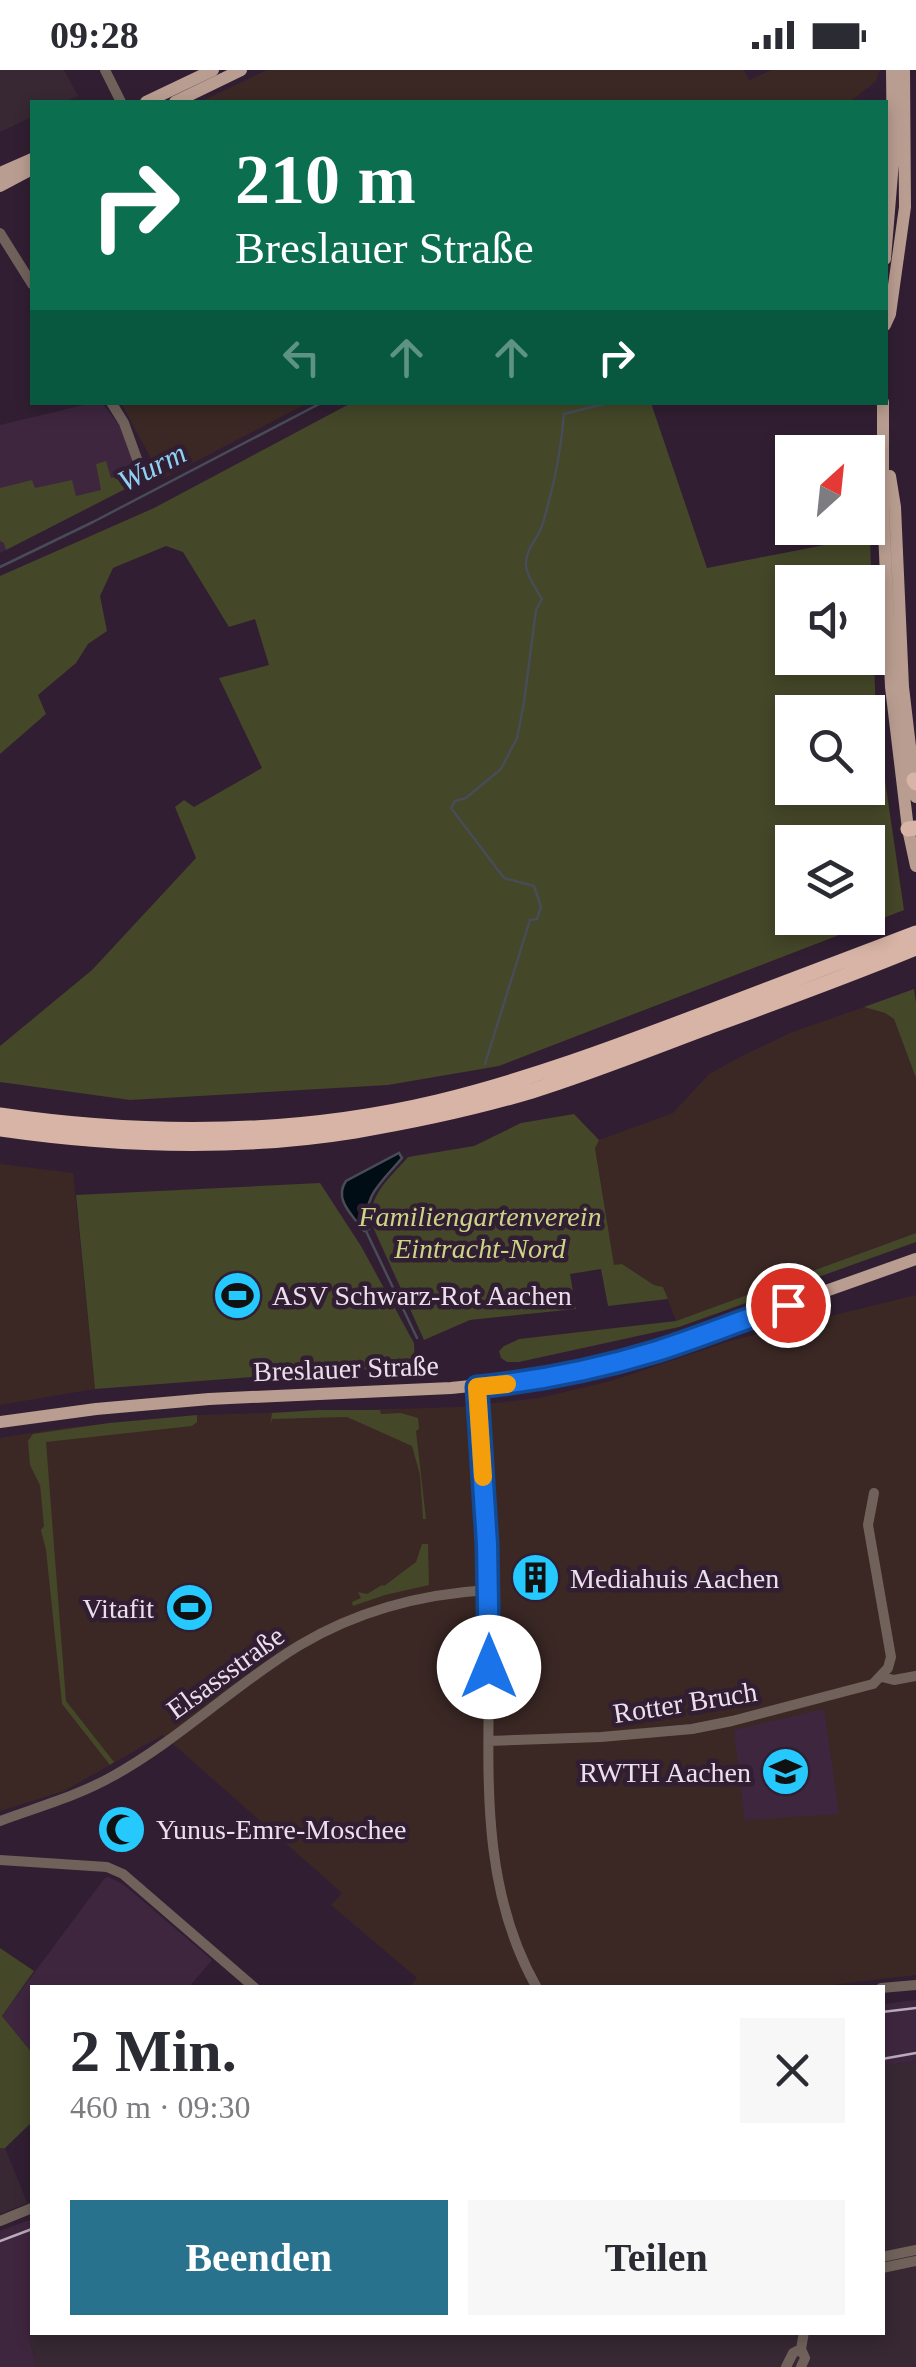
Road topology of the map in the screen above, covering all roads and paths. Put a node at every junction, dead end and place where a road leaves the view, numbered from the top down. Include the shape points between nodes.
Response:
1 (105, 70) edge
2 (213, 70) edge
3 (241, 70) edge
4 (900, 72) edge
5 (120, 100) edge
6 (150, 100) edge
7 (179, 100) edge
8 (30, 160) edge
9 (30, 171) edge
10 (0, 173) edge
11 (0, 186) edge
12 (0, 234) edge
13 (888, 234) edge
14 (30, 281) edge
15 (888, 318) edge
16 (113, 405) edge
17 (883, 405) edge
18 (885, 435) edge
19 (885, 438) edge
20 (137, 459) dead end
21 (885, 534) edge
22 (915, 787) edge
23 (912, 828) edge
24 (916, 866) edge
25 (912, 942) edge
26 (0, 1115) edge
27 (0, 1129) edge
28 (916, 1258) edge
29 (477, 1387) junction
30 (0, 1422) edge
31 (874, 1494) dead end
32 (488, 1590) junction
33 (882, 1676) junction
34 (916, 1676) edge
35 (489, 1741) junction
36 (0, 1821) edge
37 (0, 1860) edge
38 (252, 1985) edge
39 (536, 1985) edge
40 (916, 1985) edge
41 (885, 1988) edge
42 (30, 2209) edge
43 (0, 2220) edge
44 (916, 2250) edge
45 (885, 2256) edge
46 (916, 2261) edge
47 (885, 2267) edge
48 (803, 2335) edge
49 (801, 2349) junction
50 (786, 2367) edge
51 (801, 2367) edge

1 - 5 street
2 - 6 main road
3 - 7 main road
4 - 13 main road via 892,86
4 - 15 main road via 905,206
8 - 10 main road
9 - 11 main road
12 - 14 street
16 - 20 street
17 - 18 main road
19 - 22 main road
21 - 23 main road via 891,686
23 - 24 main road
25 - 26 highway via 528,1077 435,1102 352,1117 196,1130
25 - 27 highway via 649,1049 532,1091 437,1115 353,1132 196,1144
28 - 29 main road, Breslauer Straße via 659,1350 549,1378
29 - 30 main road, Breslauer Straße via 209,1399
29 - 32 street
31 - 33 street via 868,1524 892,1656
32 - 35 street
32 - 36 street, Elsassstraße via 396,1604 351,1619 290,1652 112,1776
33 - 34 street, Rotter Bruch
33 - 35 street, Rotter Bruch via 781,1710 692,1728
35 - 39 street via 491,1844 502,1908
37 - 38 street via 107,1867 123,1874
40 - 41 street
42 - 43 street
44 - 45 street
46 - 47 street
48 - 49 street
49 - 50 street
49 - 51 street

